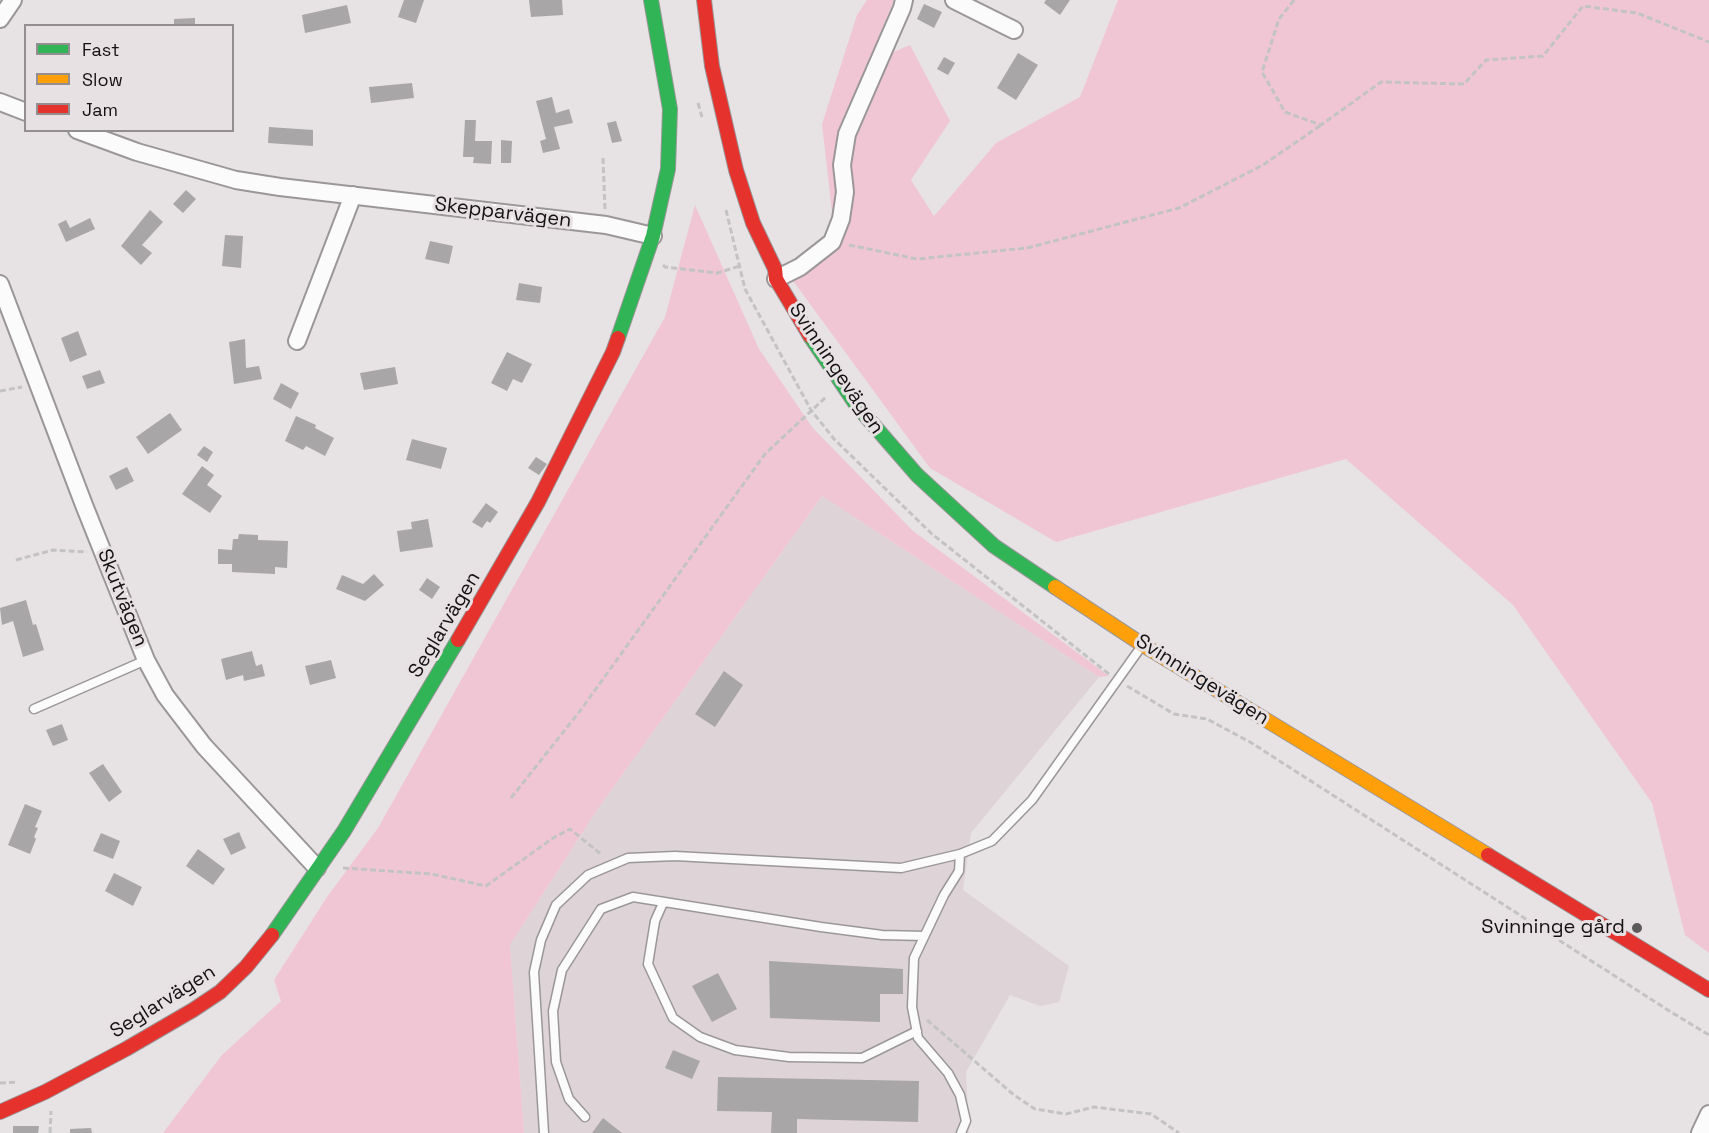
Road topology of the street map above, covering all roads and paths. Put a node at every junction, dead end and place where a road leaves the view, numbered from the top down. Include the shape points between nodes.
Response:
1 (13, 0) edge
2 (651, 0) edge
3 (704, 0) edge
4 (904, 0) edge
5 (954, 0) edge
6 (1294, 0) edge
7 (0, 19) edge
8 (1014, 30) dead end
9 (1709, 42) edge
10 (698, 96) dead end
11 (0, 102) edge
12 (24, 111) edge
13 (702, 118) dead end
14 (1321, 125) junction
15 (82, 132) edge
16 (603, 158) dead end
17 (353, 195) junction
18 (725, 203) dead end
19 (606, 225) junction
20 (832, 242) junction
21 (651, 243) junction
22 (740, 266) junction
23 (776, 279) junction
24 (0, 284) edge
25 (297, 341) dead end
26 (841, 383) junction
27 (38, 385) junction
28 (0, 391) edge
29 (811, 410) junction
30 (104, 554) junction
31 (16, 560) dead end
32 (1143, 645) junction
33 (146, 660) junction
34 (1117, 680) junction
35 (34, 709) dead end
36 (511, 798) dead end
37 (960, 854) junction
38 (614, 864) junction
39 (317, 868) junction
40 (663, 903) junction
41 (924, 936) junction
42 (1709, 990) edge
43 (912, 1007) junction
44 (917, 1031) junction
45 (1709, 1035) edge
46 (0, 1112) edge
47 (1709, 1114) edge
48 (585, 1118) dead end
49 (544, 1133) edge
50 (961, 1133) edge
51 (1179, 1133) edge
52 (1700, 1133) edge

1 - 7 street
2 - 21 main road, Seglarvägen via 670,109 668,168
3 - 23 main road, Svinningevägen via 712,66 736,171
4 - 20 street via 848,134 842,165 845,192
5 - 8 street
6 - 14 path via 1279,19 1262,72 1285,112
9 - 14 path via 1637,13 1583,6 1543,56 1486,60 1464,84 1381,82
10 - 13 path
11 - 12 street
14 - 20 path via 1263,165 1179,208 1027,248 917,258
15 - 17 street, Skepparvägen via 237,180
16 - 19 path
17 - 19 street, Skepparvägen
17 - 25 street
18 - 22 path
19 - 21 street, Skepparvägen
20 - 23 street via 800,267
21 - 22 path via 665,267 717,273
21 - 39 main road, Seglarvägen via 613,352 538,502 370,790
22 - 29 path via 745,289
23 - 26 main road, Svinningevägen
24 - 27 street, Skutvägen
26 - 29 path
26 - 32 main road, Svinningevägen via 886,442 994,546
27 - 28 path
27 - 30 street, Skutvägen
29 - 34 path via 834,439 932,534
29 - 36 path via 765,454 580,711
30 - 31 path via 53,549
30 - 33 street, Skutvägen
32 - 34 lane
32 - 42 main road, Svinningevägen
33 - 35 lane
33 - 39 street, Skutvägen via 165,695 204,746
34 - 37 lane via 1032,800 992,841
34 - 45 path via 1174,714 1207,719 1250,742
37 - 38 lane via 900,868 675,856 628,858
37 - 41 lane via 959,871
38 - 39 path via 570,830 486,886 432,874
38 - 49 lane via 588,875 556,905 541,940 534,972
39 - 46 main road, Seglarvägen via 264,946 220,992 126,1049
40 - 41 lane via 882,935
40 - 44 lane via 655,921 648,964 673,1018 700,1037 735,1050 778,1056 862,1058
40 - 48 lane via 633,897 601,909 562,970 553,1011 556,1062 569,1099
41 - 43 lane via 914,958
43 - 44 lane
43 - 51 path via 1035,1109 1066,1114 1094,1107 1151,1114
44 - 50 lane via 918,1038 948,1073 960,1095 966,1121
47 - 52 street

